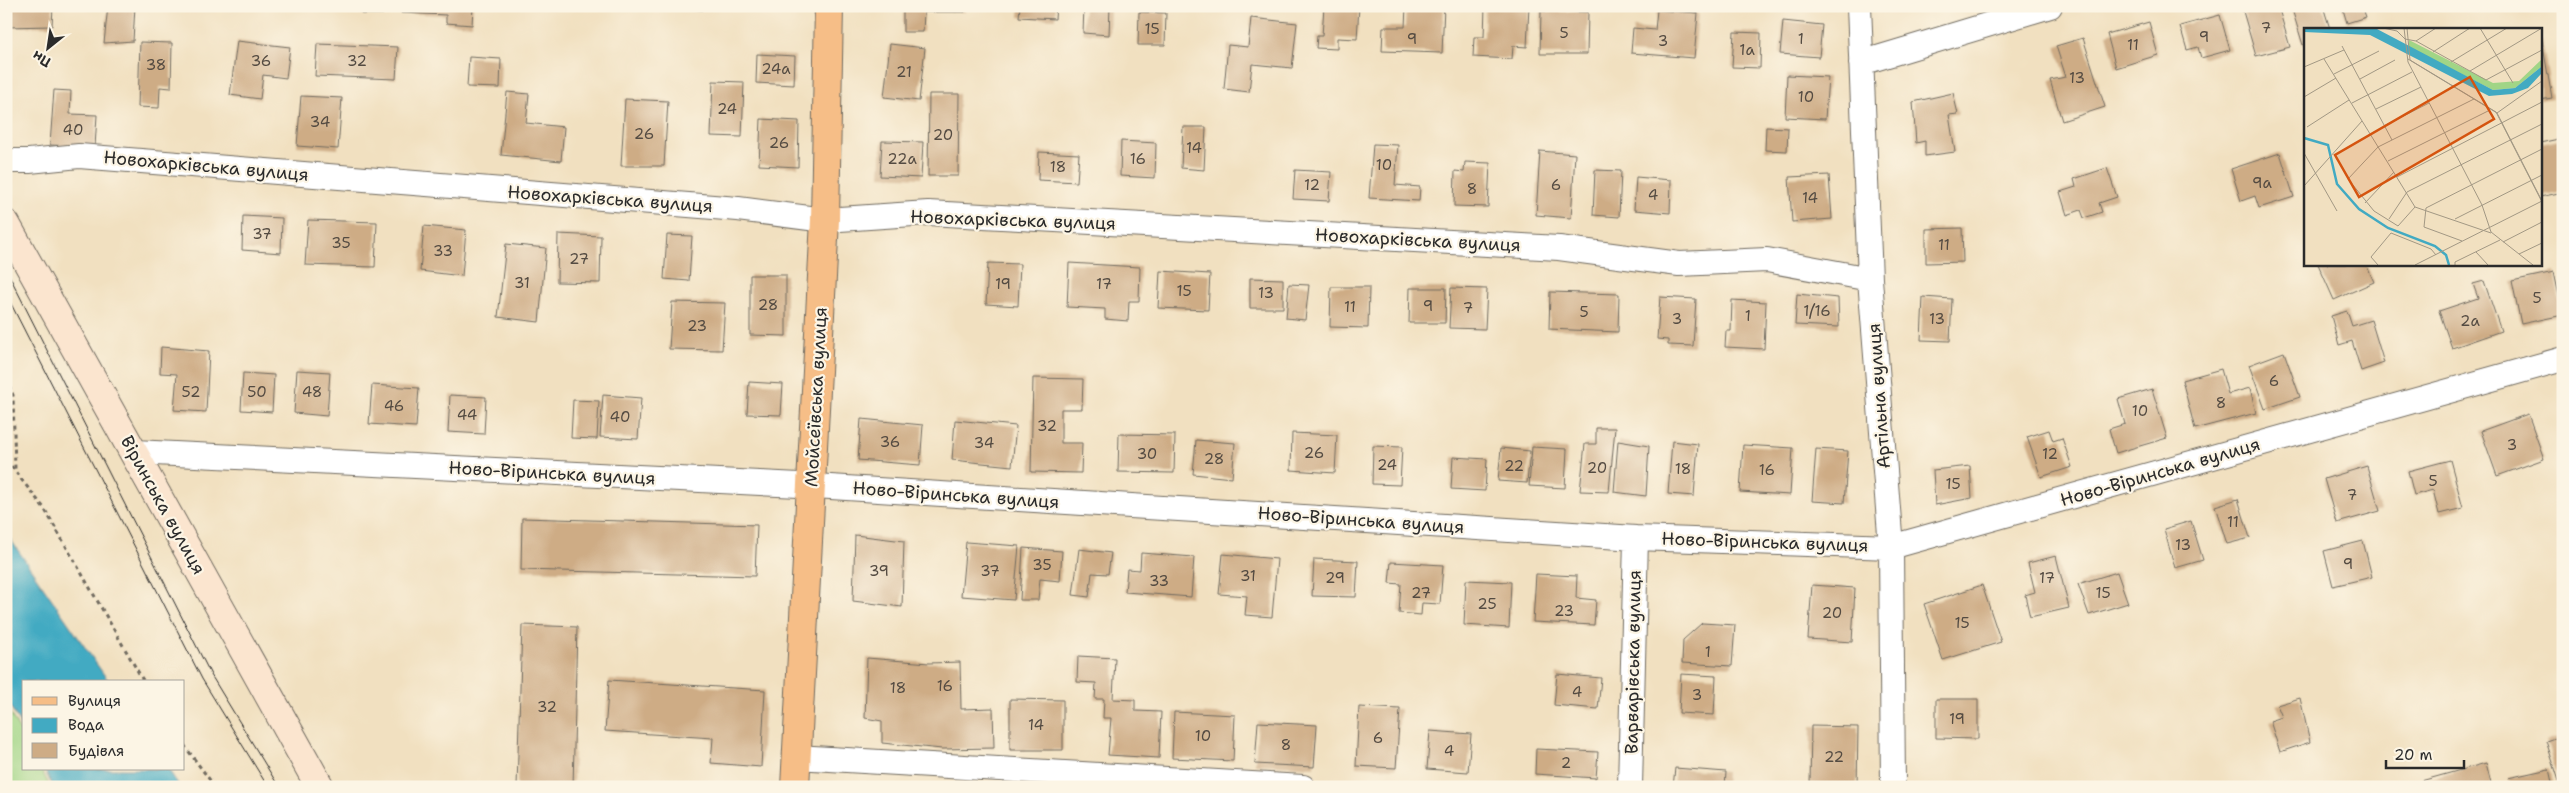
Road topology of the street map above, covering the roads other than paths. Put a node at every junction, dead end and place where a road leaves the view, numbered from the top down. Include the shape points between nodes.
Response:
1 (830, 6) edge
2 (1859, 6) edge
3 (2050, 6) edge
4 (1861, 63) junction
5 (6, 160) edge
6 (825, 220) junction
7 (6, 224) edge
8 (1870, 279) junction
9 (2563, 359) edge
10 (134, 452) junction
11 (812, 486) junction
12 (1636, 538) junction
13 (1891, 547) junction
14 (796, 756) junction
15 (320, 787) edge
16 (794, 787) edge
17 (1303, 787) edge
18 (1630, 787) edge
19 (1893, 787) edge

1 - 6 main road, Мойсеївська вулиця
2 - 4 street, Артільна вулиця
3 - 4 street
4 - 8 street, Артільна вулиця
5 - 6 street, Новохарківська вулиця via 79,156 728,208
6 - 8 street, Новохарківська вулиця via 928,213 1549,247 1679,264 1768,260
6 - 11 main road, Мойсеївська вулиця
7 - 10 main road, Віринська вулиця
8 - 13 street, Артільна вулиця
9 - 13 street, Ново-Віринська вулиця
10 - 11 street, Ново-Віринська вулиця
10 - 15 main road, Віринська вулиця
11 - 12 street, Ново-Віринська вулиця
11 - 14 main road, Мойсеївська вулиця
12 - 13 street, Ново-Віринська вулиця
12 - 18 street, Варварівська вулиця
13 - 19 street, Артільна вулиця
14 - 16 main road, Мойсеївська вулиця
14 - 17 street

